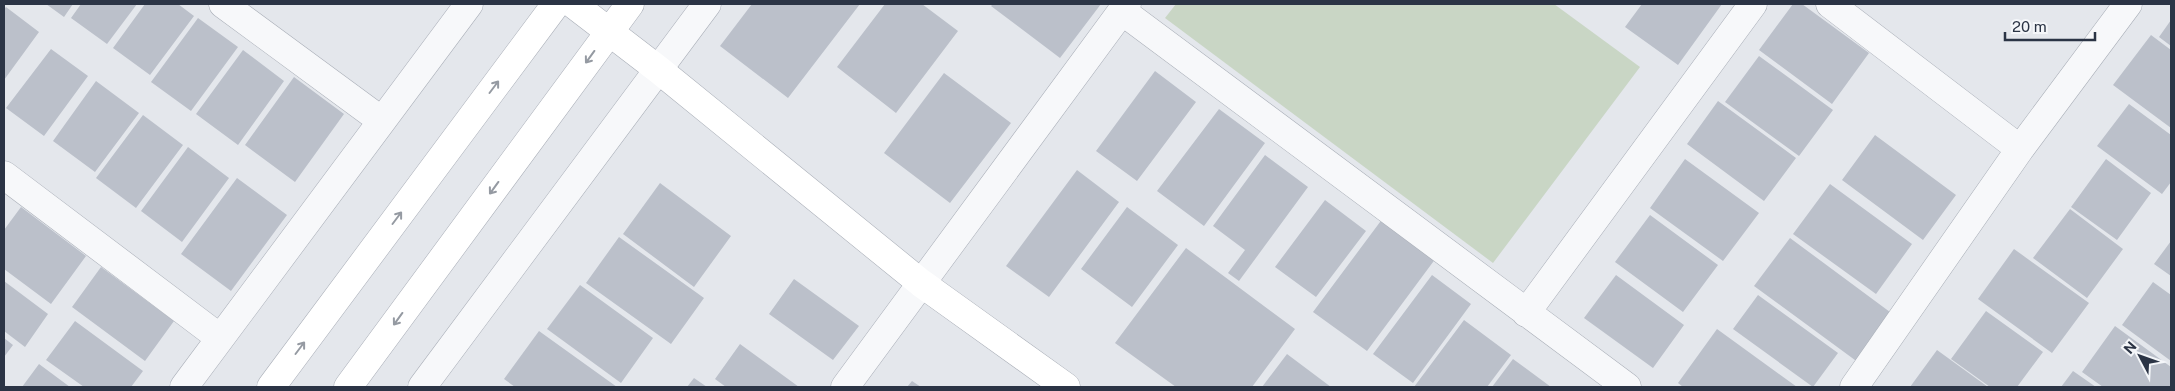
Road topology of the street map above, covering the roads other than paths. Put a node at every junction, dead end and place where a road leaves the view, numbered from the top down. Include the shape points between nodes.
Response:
1 (223, 4) edge
2 (468, 4) edge
3 (556, 4) edge
4 (573, 4) edge
5 (630, 4) edge
6 (707, 4) edge
7 (1753, 4) edge
8 (1830, 4) edge
9 (2128, 4) edge
10 (1124, 7) edge
11 (608, 33) junction
12 (659, 70) junction
13 (382, 121) junction
14 (2020, 148) junction
15 (4, 175) edge
16 (921, 283) junction
17 (1526, 314) junction
18 (220, 338) junction
19 (184, 387) edge
20 (271, 387) edge
21 (348, 387) edge
22 (422, 387) edge
23 (845, 387) edge
24 (1066, 387) edge
25 (1627, 387) edge
26 (1854, 387) edge

1 - 13 street
2 - 13 street
20 -> 3 street
4 - 11 street
5 - 11 street
6 - 12 street
7 - 17 street
8 - 14 street
9 - 14 street
10 - 16 street
10 - 17 street
11 - 12 street
11 -> 21 street
12 - 16 street
12 - 22 street
13 - 18 street
14 - 26 street
15 - 18 street
16 - 23 street
16 - 24 street
17 - 25 street
18 - 19 street

